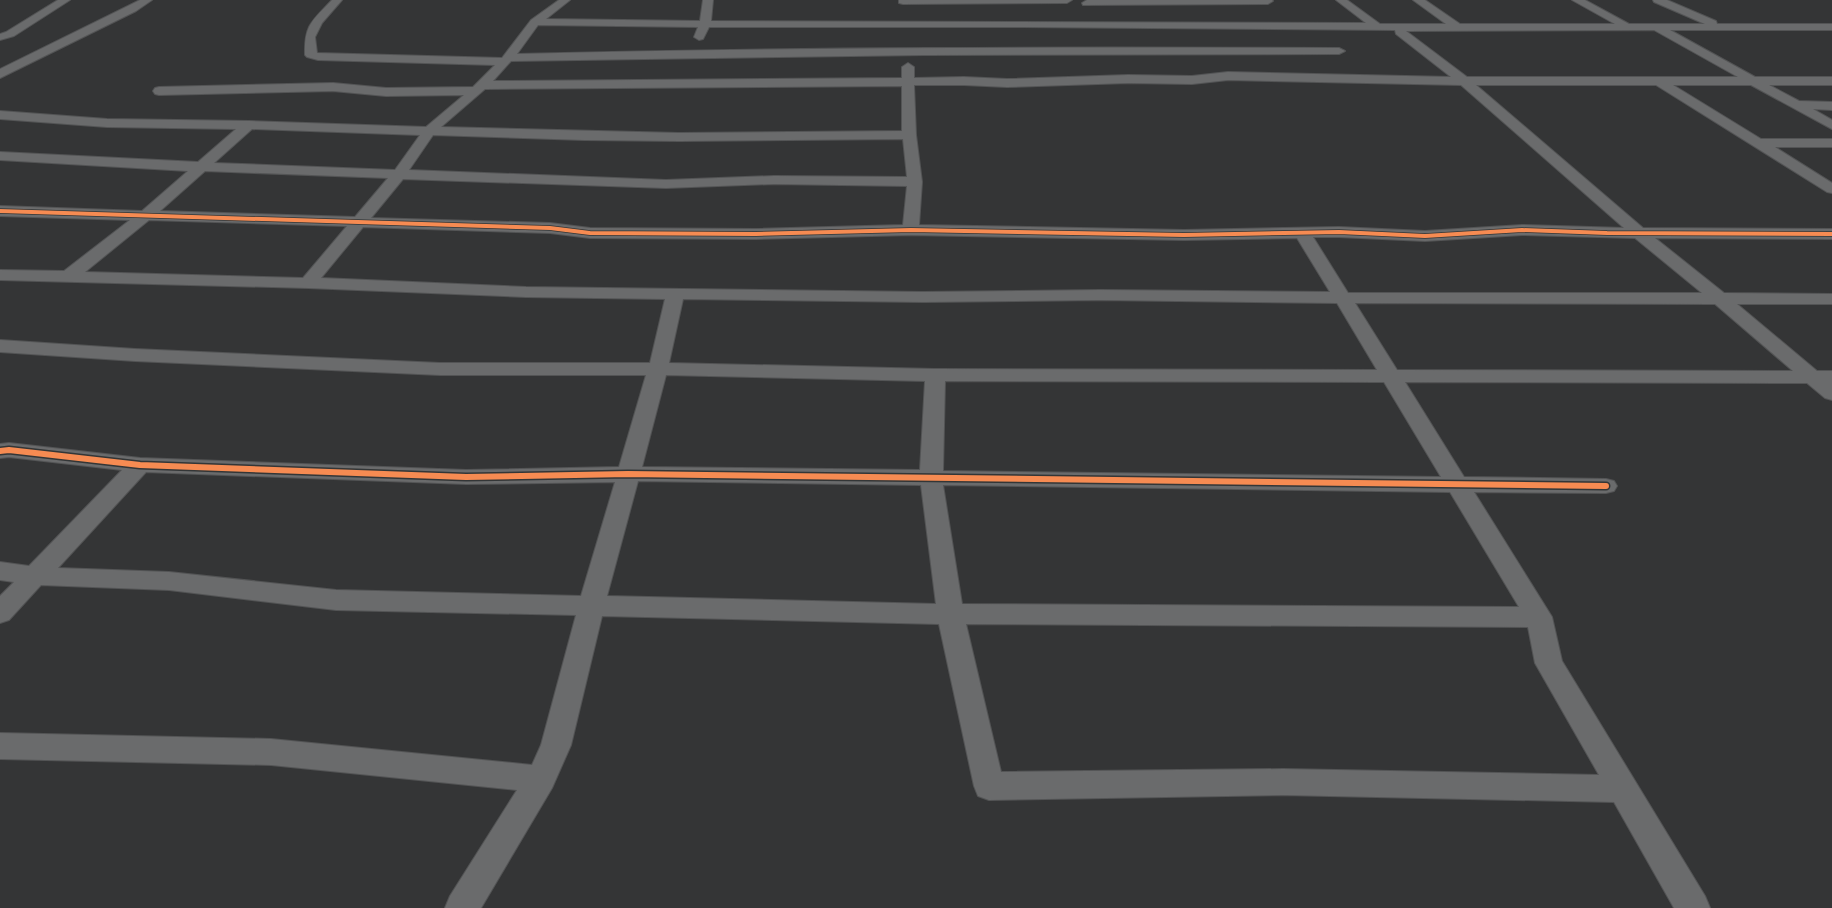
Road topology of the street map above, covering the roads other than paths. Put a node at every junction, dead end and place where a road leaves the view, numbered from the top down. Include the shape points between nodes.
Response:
1 (65, 0) edge
2 (147, 0) edge
3 (337, 0) edge
4 (565, 0) edge
5 (708, 0) edge
6 (1068, 0) edge
7 (1341, 0) edge
8 (1418, 0) edge
9 (1577, 0) edge
10 (1658, 0) edge
11 (903, 1) edge
12 (1199, 1) edge
13 (1270, 2) edge
14 (1086, 3) junction
15 (1283, 16) dead end
16 (535, 22) junction
17 (705, 24) junction
18 (913, 24) junction
19 (1108, 26) junction
20 (1237, 26) junction
21 (1298, 26) junction
22 (1378, 27) junction
23 (1409, 27) junction
24 (1458, 27) junction
25 (1629, 27) junction
26 (1656, 27) junction
27 (1721, 27) junction
28 (1832, 27) edge
29 (0, 37) edge
30 (1339, 51) junction
31 (907, 52) junction
32 (691, 53) junction
33 (507, 60) junction
34 (0, 74) edge
35 (1363, 79) junction
36 (1464, 80) junction
37 (1659, 81) junction
38 (1752, 81) junction
39 (1832, 81) edge
40 (908, 82) junction
41 (479, 88) junction
42 (159, 91) dead end
43 (1795, 105) junction
44 (1832, 106) edge
45 (0, 115) edge
46 (249, 125) junction
47 (1832, 125) edge
48 (430, 130) junction
49 (909, 135) junction
50 (1758, 143) junction
51 (1832, 143) edge
52 (0, 156) edge
53 (202, 166) junction
54 (400, 173) junction
55 (915, 182) junction
56 (1832, 189) edge
57 (0, 211) edge
58 (145, 216) junction
59 (359, 221) junction
60 (911, 230) junction
61 (1302, 232) junction
62 (1638, 232) junction
63 (1832, 234) edge
64 (0, 275) edge
65 (67, 278) junction
66 (308, 283) junction
67 (675, 294) junction
68 (1343, 298) junction
69 (1719, 298) junction
70 (1832, 299) edge
71 (0, 346) edge
72 (658, 369) junction
73 (935, 375) junction
74 (1390, 376) junction
75 (1811, 377) junction
76 (1832, 377) edge
77 (1832, 394) edge
78 (0, 451) edge
79 (140, 465) junction
80 (628, 474) junction
81 (931, 478) junction
82 (1458, 485) junction
83 (1606, 486) dead end
84 (0, 571) edge
85 (34, 576) junction
86 (590, 607) junction
87 (0, 613) edge
88 (950, 614) junction
89 (1539, 617) junction
90 (0, 746) edge
91 (541, 779) junction
92 (1623, 789) junction
93 (462, 908) edge
94 (1693, 908) edge

1 - 29 street via 10,34
2 - 34 street
3 - 33 street via 316,22 310,36 311,54 318,57
4 - 16 street
5 - 17 street
6 - 11 street
6 - 14 street
7 - 22 street
8 - 24 street
9 - 25 street
10 - 27 street
11 - 18 street
12 - 13 street
12 - 14 street
12 - 20 street via 1223,14
14 - 19 street
15 - 21 street
16 - 17 street
16 - 33 street
17 - 18 street
17 - 32 street
18 - 19 street
19 - 20 street
20 - 21 street
21 - 22 street
21 - 30 street
22 - 23 street
23 - 24 street
23 - 36 street via 1401,28 1400,32
24 - 25 street
25 - 26 street
26 - 27 street
26 - 38 street
27 - 28 street
30 - 31 street
30 - 35 street
31 - 32 street
31 - 40 street
32 - 33 street
33 - 41 street
35 - 36 street
35 - 40 street via 1228,76 1192,80
36 - 37 street
36 - 62 street
37 - 38 street
37 - 50 street
38 - 39 street
38 - 43 street
40 - 41 street
40 - 49 street
41 - 42 street via 386,92 333,87
41 - 48 street
43 - 44 street
43 - 47 street
45 - 46 street via 107,123
46 - 48 street
46 - 53 street
48 - 49 street via 679,138
48 - 54 street
49 - 55 street
50 - 51 street
50 - 56 street
52 - 53 street
53 - 54 street
53 - 58 street
54 - 55 street via 666,184 774,180
54 - 59 street
55 - 60 street
57 - 58 street
58 - 59 street
58 - 65 street
59 - 60 street via 550,228 590,233 756,234
59 - 66 street
60 - 61 street via 1184,235
61 - 62 street via 1425,236 1522,230
61 - 68 street
62 - 63 street
62 - 69 street
64 - 65 street
65 - 66 street
66 - 67 street via 526,292
67 - 68 street
67 - 72 street
68 - 69 street
68 - 74 street
69 - 70 street
69 - 75 street
71 - 72 street via 440,369
72 - 73 street
72 - 80 street
73 - 74 street
73 - 81 street
74 - 75 street
74 - 82 street
75 - 76 street
75 - 77 street
78 - 79 street
79 - 80 street via 466,477
79 - 85 street
80 - 81 street
80 - 86 street
81 - 82 street
81 - 88 street
82 - 83 street
82 - 89 street
84 - 85 street
85 - 86 street via 169,580 336,600
85 - 87 street
86 - 88 street
86 - 91 street via 556,745
88 - 89 street
88 - 92 street via 989,786 1283,782
89 - 92 street via 1549,663
90 - 91 street via 271,752
91 - 93 street
92 - 94 street

